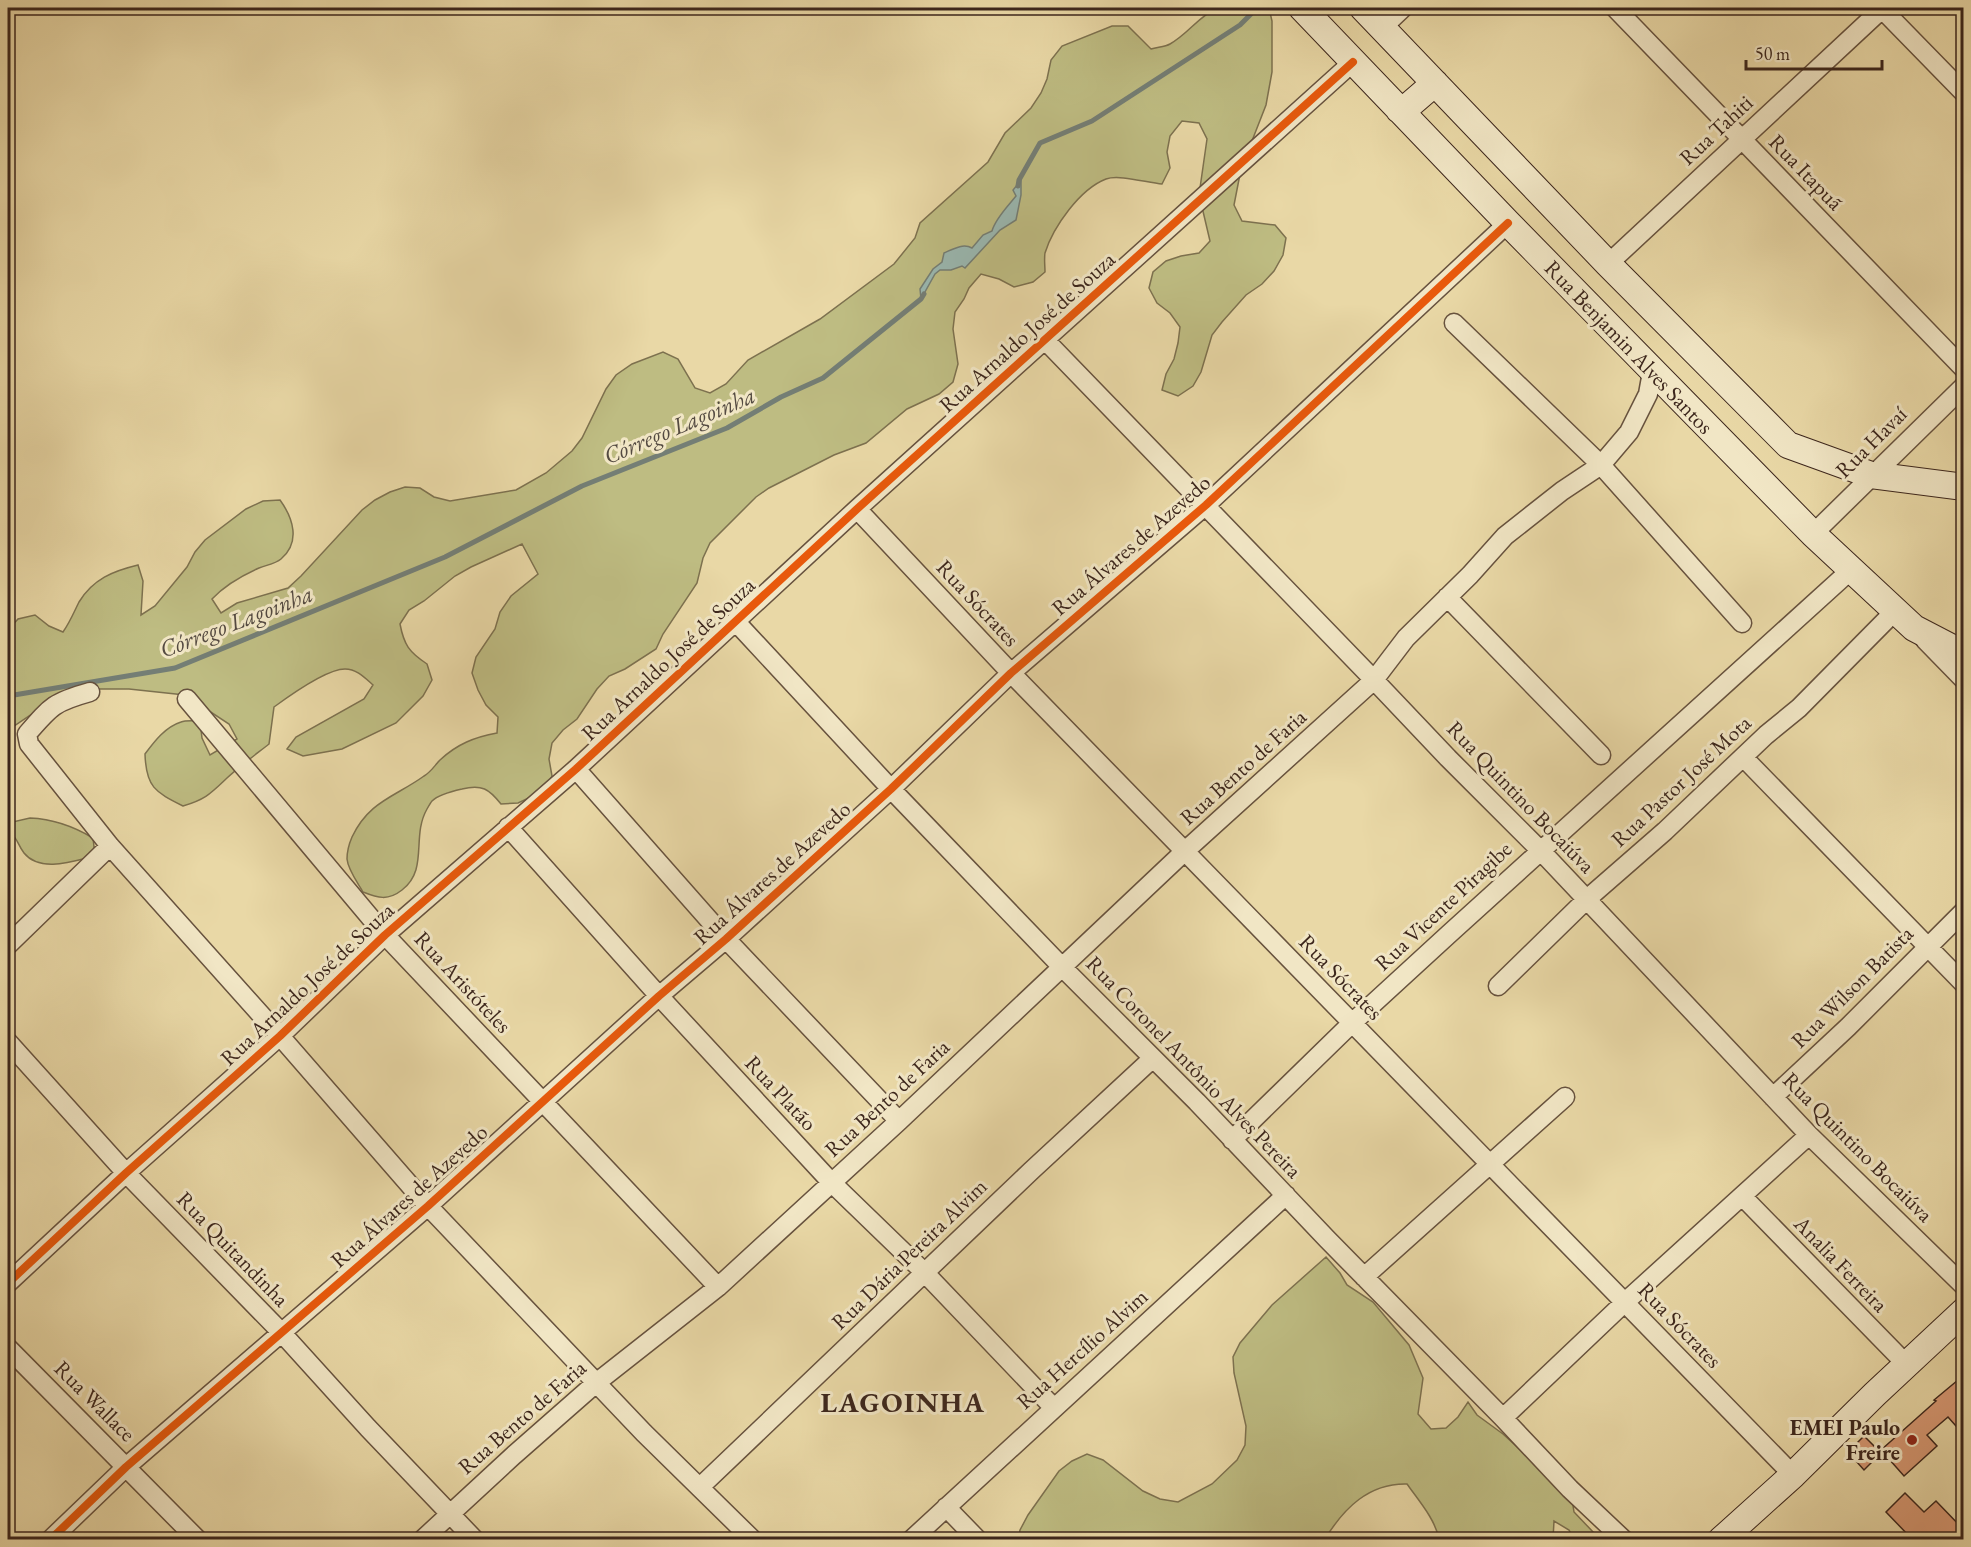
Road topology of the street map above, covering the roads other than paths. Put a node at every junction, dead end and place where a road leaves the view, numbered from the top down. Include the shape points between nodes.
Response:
1 (1302, 8) edge
2 (1363, 8) edge
3 (1403, 8) edge
4 (1615, 8) edge
5 (1882, 8) edge
6 (1383, 27) junction
7 (1353, 62) junction
8 (1435, 83) junction
9 (1964, 93) edge
10 (1399, 110) junction
11 (1741, 140) junction
12 (1508, 224) junction
13 (1608, 264) junction
14 (1454, 323) dead end
15 (1046, 340) junction
16 (1964, 369) edge
17 (1652, 372) junction
18 (1964, 386) edge
19 (1601, 465) junction
20 (1871, 475) junction
21 (1964, 487) edge
22 (1206, 506) junction
23 (857, 509) junction
24 (1813, 534) junction
25 (1852, 569) junction
26 (1448, 597) junction
27 (1895, 610) junction
28 (736, 622) junction
29 (1742, 623) dead end
30 (1914, 628) junction
31 (1964, 654) edge
32 (1011, 673) junction
33 (1374, 680) junction
34 (1964, 680) edge
35 (90, 692) dead end
36 (187, 699) dead end
37 (1601, 755) dead end
38 (1744, 758) junction
39 (576, 769) junction
40 (891, 789) junction
41 (508, 827) junction
42 (110, 846) junction
43 (1540, 850) junction
44 (1185, 851) junction
45 (1587, 899) junction
46 (1964, 911) edge
47 (385, 935) junction
48 (726, 939) junction
49 (8, 945) edge
50 (1927, 946) junction
51 (1062, 967) junction
52 (1964, 984) edge
53 (1498, 986) dead end
54 (659, 996) junction
55 (1352, 1023) junction
56 (280, 1036) junction
57 (8, 1042) edge
58 (1153, 1058) junction
59 (1565, 1097) dead end
60 (1773, 1097) junction
61 (542, 1101) junction
62 (899, 1120) junction
63 (1809, 1135) junction
64 (1232, 1140) junction
65 (1490, 1166) junction
66 (126, 1173) junction
67 (831, 1182) junction
68 (1286, 1195) junction
69 (1742, 1196) junction
70 (428, 1206) junction
71 (924, 1272) junction
72 (1364, 1277) junction
73 (8, 1283) edge
74 (1964, 1286) edge
75 (718, 1287) junction
76 (1624, 1302) junction
77 (1964, 1311) edge
78 (281, 1332) junction
79 (8, 1347) edge
80 (1906, 1365) junction
81 (596, 1383) junction
82 (1053, 1407) junction
83 (1503, 1418) junction
84 (126, 1467) junction
85 (1793, 1475) junction
86 (700, 1487) junction
87 (946, 1507) junction
88 (450, 1513) junction
89 (50, 1539) edge
90 (198, 1539) edge
91 (422, 1539) edge
92 (475, 1539) edge
93 (753, 1539) edge
94 (911, 1539) edge
95 (978, 1539) edge
96 (1624, 1539) edge
97 (1721, 1539) edge

1 - 7 main road, Rua Benjamin Alves Santos
2 - 6 main road, Rua Benjamin Alves Santos
3 - 6 street
4 - 11 street, Rua Itapuã
5 - 9 street
5 - 11 street, Rua Tahiti
6 - 8 main road, Rua Benjamin Alves Santos
7 - 10 main road, Rua Benjamin Alves Santos
7 - 15 street, Rua Arnaldo José de Souza
8 - 10 main road
8 - 13 main road, Rua Benjamin Alves Santos
10 - 12 main road, Rua Benjamin Alves Santos
11 - 13 street, Rua Tahiti
11 - 16 street, Rua Itapuã
12 - 17 main road, Rua Benjamin Alves Santos
12 - 22 street, Rua Álvares de Azevedo
13 - 20 main road, Rua Benjamin Alves Santos via 1788,445
14 - 19 street
15 - 22 street, Rua Quintino Bocaiúva
15 - 23 street, Rua Arnaldo José de Souza
17 - 19 street, Rua Bento de Faria via 1648,394 1629,432
17 - 24 main road, Rua Benjamin Alves Santos
18 - 20 street, Rua Havaí
19 - 26 street, Rua Bento de Faria via 1505,536
19 - 29 street
20 - 21 main road
20 - 24 street, Rua Havaí
22 - 32 street, Rua Álvares de Azevedo
22 - 33 street, Rua Quintino Bocaiúva
23 - 28 street, Rua Arnaldo José de Souza
23 - 32 street, Rua Sócrates
24 - 25 main road, Rua Benjamin Alves Santos
25 - 27 main road, Rua Benjamin Alves Santos
25 - 43 street, Rua Vicente Piragibe
26 - 33 street, Rua Bento de Faria via 1406,638
26 - 37 street
27 - 30 main road, Rua Benjamin Alves Santos
27 - 38 street, Rua Pastor José Mota
28 - 39 street, Rua Arnaldo José de Souza
28 - 40 street, Rua Coronel Antônio Alves Pereira
30 - 31 main road
30 - 34 street, Rua Benjamin Alves Santos
32 - 40 street, Rua Álvares de Azevedo
32 - 44 street, Rua Sócrates
33 - 43 street, Rua Quintino Bocaiúva
33 - 44 street, Rua Bento de Faria
35 - 42 street via 48,709 27,734 27,740
36 - 47 street, Rua Aristóteles
38 - 45 street, Rua Pastor José Mota
38 - 50 street
39 - 41 street, Rua Arnaldo José de Souza
39 - 48 street
40 - 48 street, Rua Álvares de Azevedo
40 - 51 street, Rua Coronel Antônio Alves Pereira
41 - 47 street, Rua Arnaldo José de Souza
41 - 54 street, Rua Platão
42 - 49 street
42 - 56 street
43 - 45 street, Rua Quintino Bocaiúva
43 - 55 street, Rua Vicente Piragibe
44 - 51 street, Rua Bento de Faria
44 - 55 street, Rua Sócrates
45 - 53 street, Rua Pastor José Mota
45 - 60 street, Rua Quintino Bocaiúva
46 - 50 street, Rua Wilson Batista
47 - 56 street, Rua Arnaldo José de Souza
47 - 61 street, Rua Aristóteles
48 - 54 street, Rua Álvares de Azevedo
48 - 62 street
50 - 52 street
50 - 60 street, Rua Wilson Batista
51 - 58 street, Rua Coronel Antônio Alves Pereira
51 - 62 street, Rua Bento de Faria
54 - 61 street, Rua Álvares de Azevedo
54 - 67 street, Rua Platão
55 - 64 street, Rua Vicente Piragibe
55 - 65 street, Rua Sócrates
56 - 66 street, Rua Arnaldo José de Souza
56 - 70 street
57 - 66 street, Rua Quitandinha
58 - 64 street, Rua Coronel Antônio Alves Pereira
58 - 71 street, Rua Dária Pereira Alvim
59 - 65 street
60 - 63 street, Rua Quintino Bocaiúva
61 - 70 street, Rua Álvares de Azevedo
61 - 75 street, Rua Aristóteles
62 - 67 street, Rua Bento de Faria
63 - 69 street
63 - 74 street, Rua Quintino Bocaiúva
64 - 68 street, Rua Coronel Antônio Alves Pereira
65 - 72 street
65 - 76 street, Rua Sócrates
66 - 73 street, Rua Arnaldo José de Souza
66 - 78 street, Rua Quitandinha
67 - 71 street, Rua Platão
67 - 75 street, Rua Bento de Faria
68 - 72 street, Rua Coronel Antônio Alves Pereira
68 - 82 street, Rua Hercílio Alvim
69 - 76 street
69 - 80 street, Analia Ferreira
70 - 78 street, Rua Álvares de Azevedo
70 - 81 street
71 - 82 street, Rua Platão
71 - 86 street, Rua Dária Pereira Alvim
72 - 83 street, Rua Coronel Antônio Alves Pereira
75 - 81 street, Rua Bento de Faria
76 - 83 street
76 - 85 street, Rua Sócrates
77 - 80 main road
78 - 84 street, Rua Álvares de Azevedo
78 - 88 street, Rua Quitandinha
79 - 84 street, Rua Wallace
80 - 85 main road
81 - 86 street
81 - 88 street, Rua Bento de Faria
82 - 87 street, Rua Hercílio Alvim
83 - 96 street, Rua Coronel Antônio Alves Pereira
84 - 89 street, Rua Álvares de Azevedo
84 - 90 street, Rua Wallace
85 - 97 main road
86 - 93 street
87 - 94 street, Rua Hercílio Alvim
87 - 95 street
88 - 91 street, Rua Bento de Faria
88 - 92 street, Rua Quitandinha

